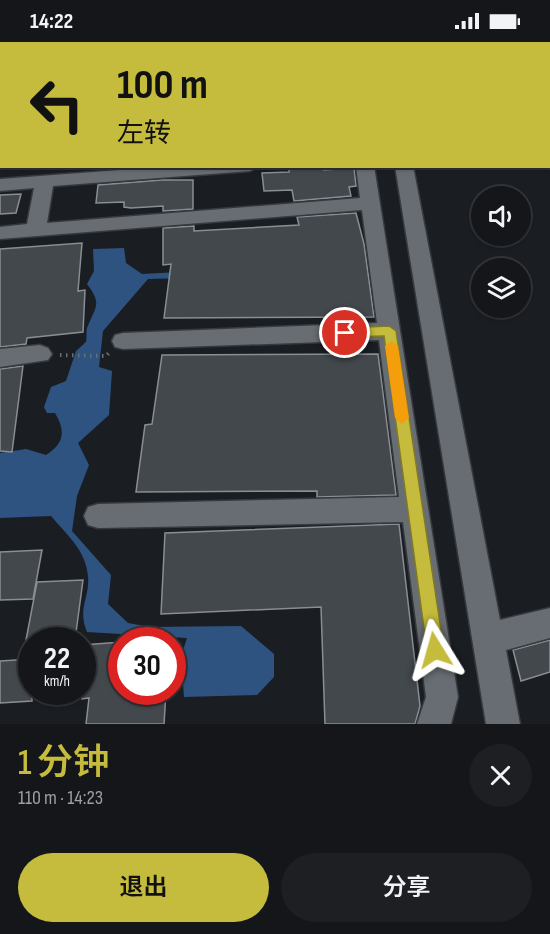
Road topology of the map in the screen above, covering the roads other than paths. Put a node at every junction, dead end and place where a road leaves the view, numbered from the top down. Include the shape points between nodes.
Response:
1 (221, 168) edge
2 (365, 168) edge
3 (404, 168) edge
4 (45, 180) junction
5 (0, 185) edge
6 (371, 203) junction
7 (36, 230) junction
8 (0, 232) edge
9 (389, 331) junction
10 (114, 348) road end
11 (40, 354) dead end
12 (0, 358) edge
13 (415, 509) junction
14 (98, 516) dead end
15 (550, 623) edge
16 (488, 639) junction
17 (434, 724) edge
18 (503, 724) edge

1 - 4 street
2 - 6 street
3 - 16 street
4 - 5 street
4 - 7 street
6 - 7 street
6 - 9 street
7 - 8 street
9 - 10 street
9 - 13 street
11 - 12 street
13 - 14 street
13 - 17 street via 442,697
15 - 16 street
16 - 18 street

